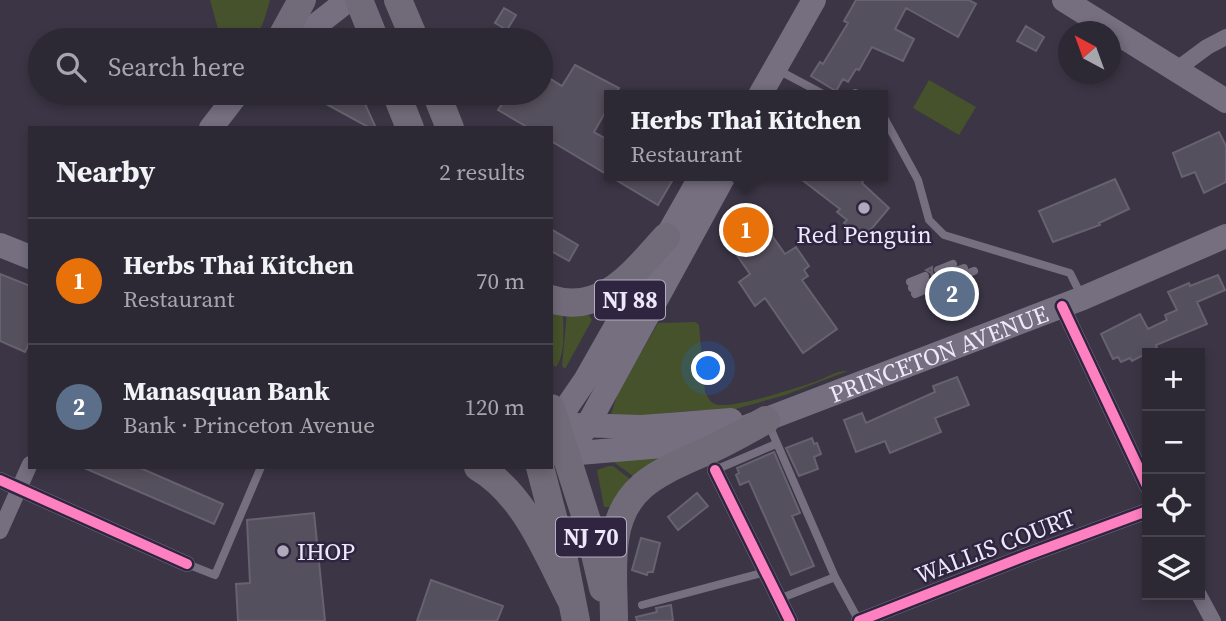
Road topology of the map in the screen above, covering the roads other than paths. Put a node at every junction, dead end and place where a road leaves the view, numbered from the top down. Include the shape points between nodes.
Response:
1 (302, 0) edge
2 (348, 0) edge
3 (359, 0) edge
4 (398, 0) edge
5 (814, 0) edge
6 (1064, 0) edge
7 (287, 28) edge
8 (312, 28) edge
9 (370, 28) edge
10 (410, 28) edge
11 (1226, 37) edge
12 (775, 68) junction
13 (1176, 70) junction
14 (763, 90) edge
15 (816, 90) edge
16 (1226, 102) edge
17 (229, 105) edge
18 (401, 105) edge
19 (441, 105) edge
20 (888, 123) edge
21 (213, 126) edge
22 (409, 126) edge
23 (449, 126) edge
24 (694, 181) edge
25 (721, 181) edge
26 (1226, 236) edge
27 (666, 237) junction
28 (0, 245) edge
29 (28, 256) edge
30 (953, 264) dead end
31 (964, 268) dead end
32 (974, 271) dead end
33 (941, 276) junction
34 (912, 288) joint
35 (553, 299) edge
36 (1073, 302) junction
37 (553, 421) edge
38 (587, 426) junction
39 (771, 432) junction
40 (559, 454) edge
41 (28, 469) edge
42 (260, 469) edge
43 (481, 469) edge
44 (541, 469) edge
45 (715, 470) joint
46 (1142, 474) edge
47 (0, 480) edge
48 (19, 489) junction
49 (1142, 513) edge
50 (0, 531) edge
51 (187, 564) joint
52 (765, 572) junction
53 (835, 577) junction
54 (779, 599) junction
55 (1202, 600) edge
56 (642, 605) dead end
57 (574, 611) edge
58 (613, 621) edge
59 (790, 621) edge
60 (859, 621) edge
61 (1213, 621) edge

1 - 7 highway
2 - 8 main road
3 - 9 highway
4 - 10 highway
5 - 12 main road
6 - 13 main road
11 - 13 street
12 - 14 main road
12 - 15 lane
13 - 16 main road
17 - 21 main road
18 - 22 highway
19 - 23 highway
20 - 36 lane via 918,180 929,220 944,235 1070,273
24 - 27 main road, NJ 88
25 - 38 main road
26 - 36 main road, PRINCETON AVENUE
27 - 35 highway via 620,285 598,299 580,304
27 - 37 main road, NJ 88 via 586,379
28 - 29 main road
30 - 33 lane
31 - 33 lane
32 - 33 lane
34 - 34 lane via 927,282
36 - 39 main road, PRINCETON AVENUE
36 - 46 street
37 - 38 main road, PRINCETON AVENUE
37 - 40 highway, NJ 70
38 - 39 main road, PRINCETON AVENUE via 723,421
38 - 40 main road
39 - 40 main road, PRINCETON AVENUE
39 - 45 lane
39 - 53 lane
39 - 58 highway via 727,441 641,485 628,501 614,541
40 - 58 highway, NJ 70 via 588,524
41 - 48 street
42 - 51 lane via 215,575
43 - 57 highway via 518,504
44 - 57 highway, NJ 70
45 - 52 street
47 - 48 street
48 - 50 street
48 - 51 street
49 - 60 street, WALLIS COURT
52 - 54 street
52 - 56 lane
53 - 54 lane
53 - 60 lane
54 - 59 street
55 - 61 street

